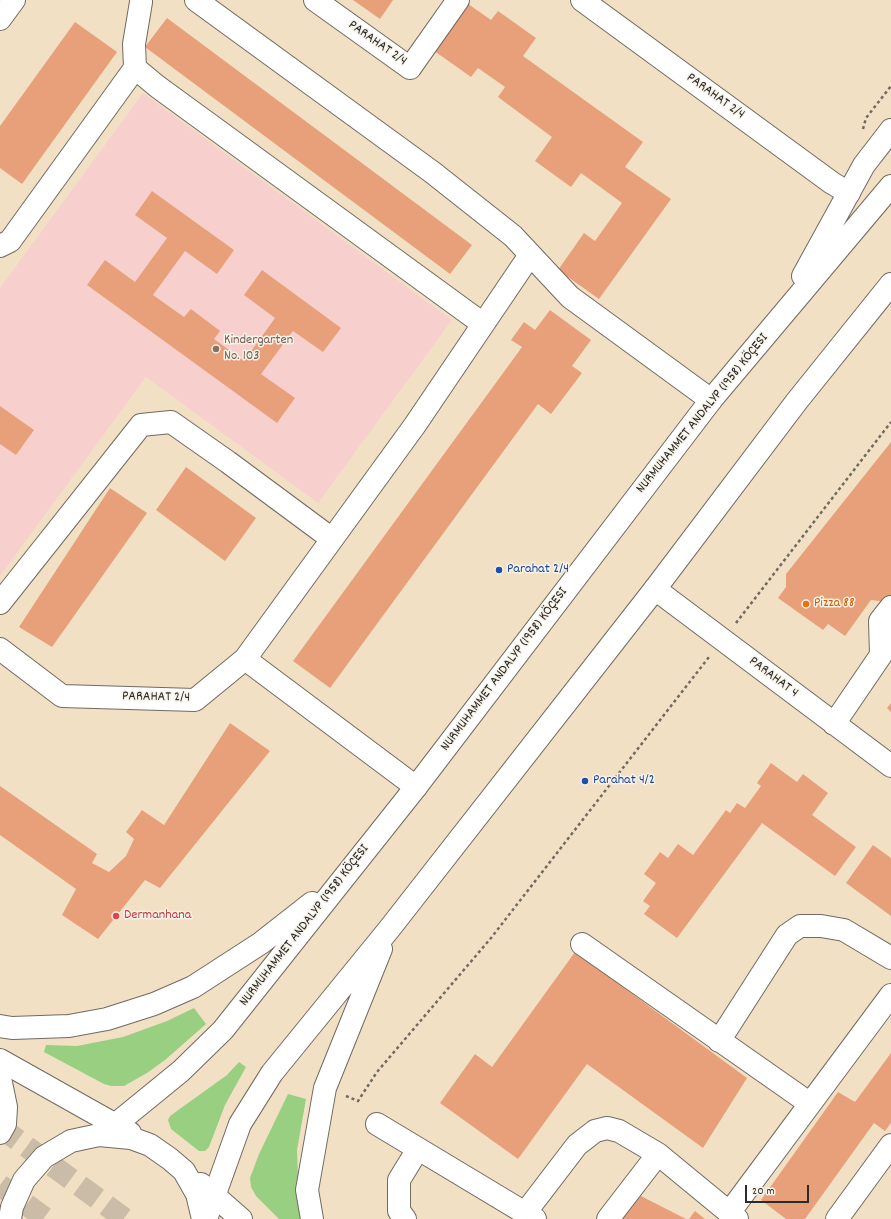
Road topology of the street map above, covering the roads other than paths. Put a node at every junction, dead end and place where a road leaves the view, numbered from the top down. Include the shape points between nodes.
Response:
1 (14, 0) edge
2 (196, 0) edge
3 (315, 0) edge
4 (458, 0) edge
5 (582, 0) edge
6 (139, 1) edge
7 (0, 19) edge
8 (135, 68) junction
9 (891, 130) edge
10 (891, 186) edge
11 (849, 193) junction
12 (0, 246) edge
13 (530, 255) junction
14 (891, 284) edge
15 (891, 309) edge
16 (781, 317) junction
17 (483, 324) junction
18 (829, 363) junction
19 (711, 400) junction
20 (332, 539) junction
21 (655, 589) junction
22 (0, 603) edge
23 (891, 607) edge
24 (1, 652) edge
25 (245, 659) junction
26 (834, 724) junction
27 (891, 766) edge
28 (416, 786) junction
29 (338, 883) junction
30 (390, 928) junction
31 (582, 944) dead end
32 (891, 958) edge
33 (891, 995) edge
34 (0, 1026) edge
35 (719, 1041) junction
36 (0, 1060) edge
37 (0, 1078) edge
38 (809, 1103) junction
39 (377, 1124) dead end
40 (108, 1129) junction
41 (0, 1133) edge
42 (891, 1145) edge
43 (418, 1149) junction
44 (658, 1154) junction
45 (184, 1171) junction
46 (215, 1195) junction
47 (530, 1216) edge
48 (733, 1216) edge
49 (10, 1219) edge
50 (203, 1219) edge
51 (206, 1219) edge
52 (241, 1219) edge
53 (312, 1219) edge
54 (405, 1219) edge
55 (608, 1219) edge
56 (837, 1219) edge

1 - 7 main road
2 - 13 main road via 432,172 513,236
3 - 4 main road, PARAHAT 2/4 via 410,68
5 - 11 main road, PARAHAT 2/4 via 832,184
6 - 8 main road via 134,44
8 - 12 main road via 10,241
8 - 17 main road
9 - 11 main road via 864,165
10 - 16 main road, NURMUHAMMET ANDALYP (1958) KÖÇESI
11 - 16 main road
13 - 17 main road, PARAHAT 2/4
13 - 19 main road via 570,297
14 - 18 main road
15 - 18 main road
16 - 19 main road, NURMUHAMMET ANDALYP (1958) KÖÇESI
17 - 20 main road, PARAHAT 2/4 via 415,425
18 - 21 main road
19 - 28 main road, NURMUHAMMET ANDALYP (1958) KÖÇESI
20 - 22 main road via 171,422 141,425
20 - 25 main road, PARAHAT 2/4
21 - 26 main road, PARAHAT 4
21 - 30 main road
23 - 26 main road via 880,621 881,655
24 - 25 main road, PARAHAT 2/4 via 62,696 195,700
25 - 28 main road
26 - 27 main road, PARAHAT 4
28 - 29 main road, NURMUHAMMET ANDALYP (1958) KÖÇESI
29 - 34 main road via 261,943 192,987 160,1002 107,1019 69,1026
29 - 40 main road, NURMUHAMMET ANDALYP (1958) KÖÇESI via 223,1030 181,1071
30 - 46 main road via 272,1073 240,1124
30 - 53 main road via 325,1088 307,1190
31 - 35 main road
32 - 35 main road via 844,930 800,926 787,935
33 - 38 main road
35 - 38 main road
36 - 40 main road
37 - 41 main road via 6,1107 5,1124
38 - 48 main road
39 - 43 main road
40 - 45 main road via 150,1145
40 - 49 main road via 71,1142 44,1157 24,1180 12,1207
42 - 56 main road
43 - 47 main road
43 - 54 main road via 399,1180 399,1211
44 - 47 main road via 619,1131 607,1128 594,1131 577,1145
44 - 48 main road
44 - 55 main road
45 - 46 main road
45 - 50 main road via 197,1194
46 - 51 main road
46 - 52 main road

